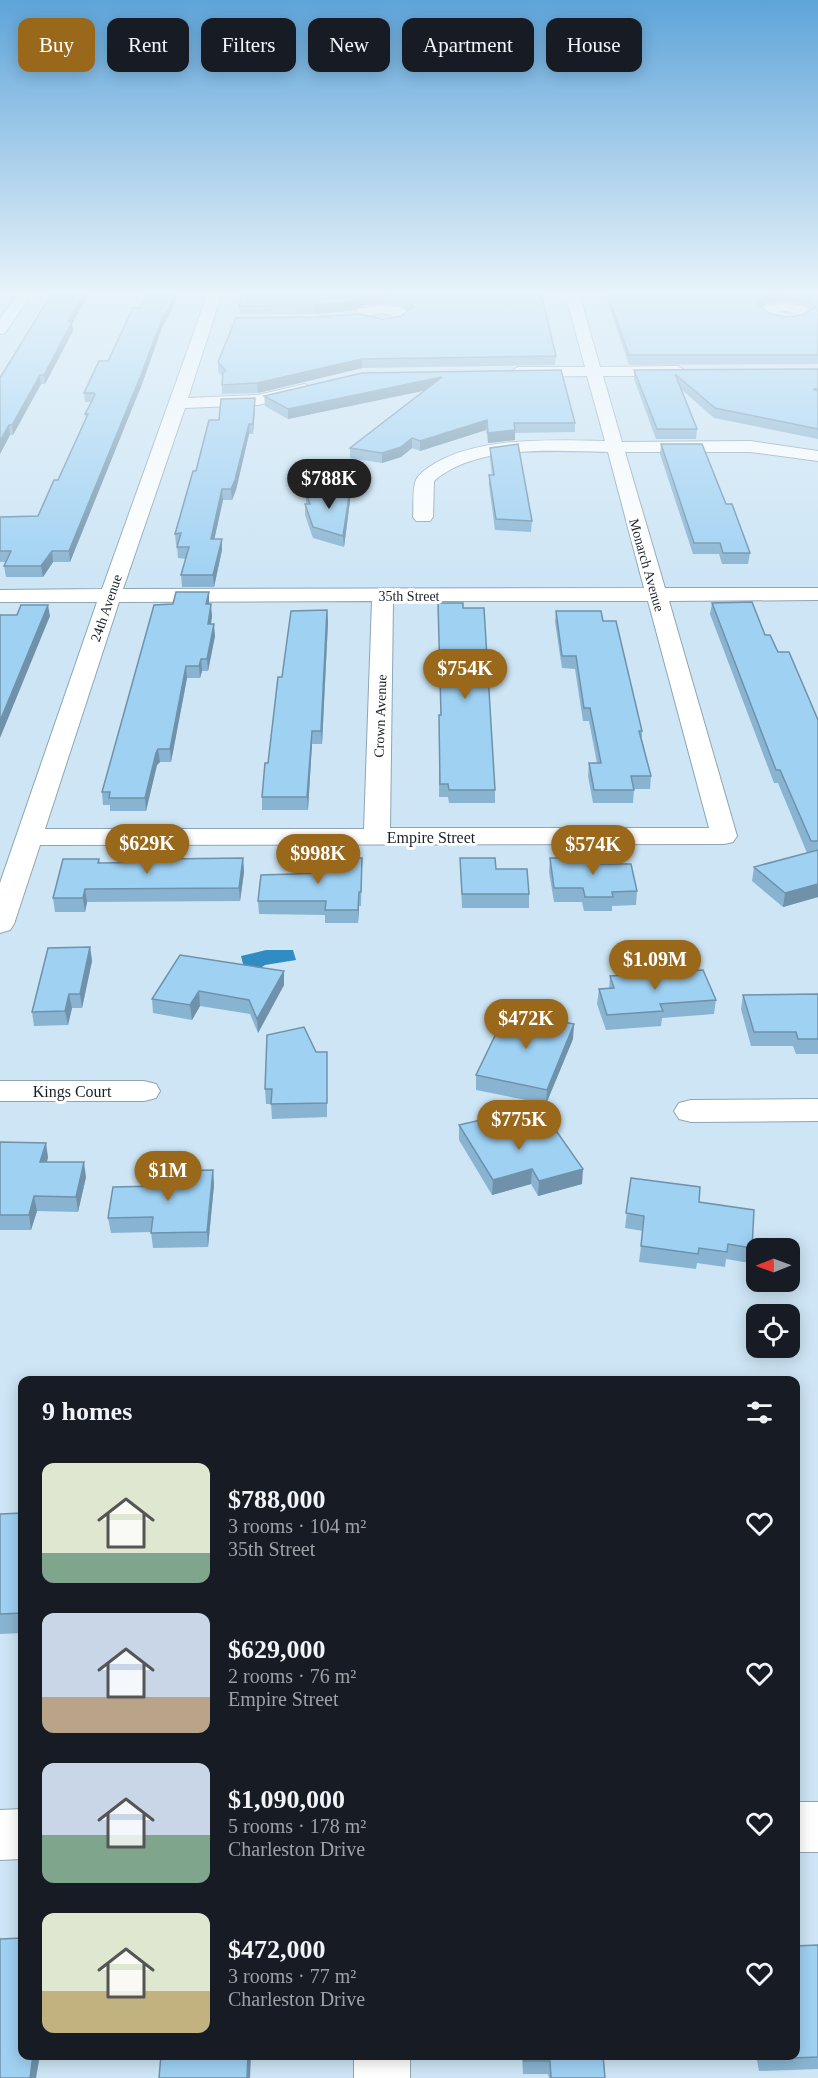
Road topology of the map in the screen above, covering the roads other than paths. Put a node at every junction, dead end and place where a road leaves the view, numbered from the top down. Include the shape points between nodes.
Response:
1 (184, 390) edge
2 (300, 390) edge
3 (598, 390) edge
4 (178, 403) junction
5 (614, 447) junction
6 (818, 456) edge
7 (423, 517) dead end
8 (655, 594) junction
9 (818, 594) edge
10 (0, 596) edge
11 (110, 596) junction
12 (383, 596) junction
13 (724, 836) joint
14 (30, 837) junction
15 (377, 837) junction
16 (0, 924) edge
17 (144, 1091) dead end
18 (0, 1092) edge
19 (818, 1110) edge
20 (691, 1111) dead end
21 (800, 1827) edge
22 (818, 1827) edge
23 (18, 1834) edge
24 (0, 1835) edge
25 (382, 2060) edge
26 (382, 2078) edge

1 - 4 street, 24th Avenue
2 - 4 street via 258,400
3 - 5 street, Monarch Avenue
4 - 11 street, 24th Avenue
5 - 6 street via 754,447
5 - 7 street via 525,447 458,459 437,468 425,480
5 - 8 street, Monarch Avenue
8 - 9 street, 35th Street
8 - 12 street, 35th Street
8 - 13 street, Monarch Avenue
10 - 11 street, 35th Street
11 - 12 street, 35th Street
11 - 14 street, 24th Avenue
12 - 15 street, Crown Avenue
13 - 15 street, Empire Street
14 - 15 street, Empire Street
14 - 16 street, 24th Avenue
17 - 18 street, Kings Court
19 - 20 street
21 - 22 street
23 - 24 street
25 - 26 street

